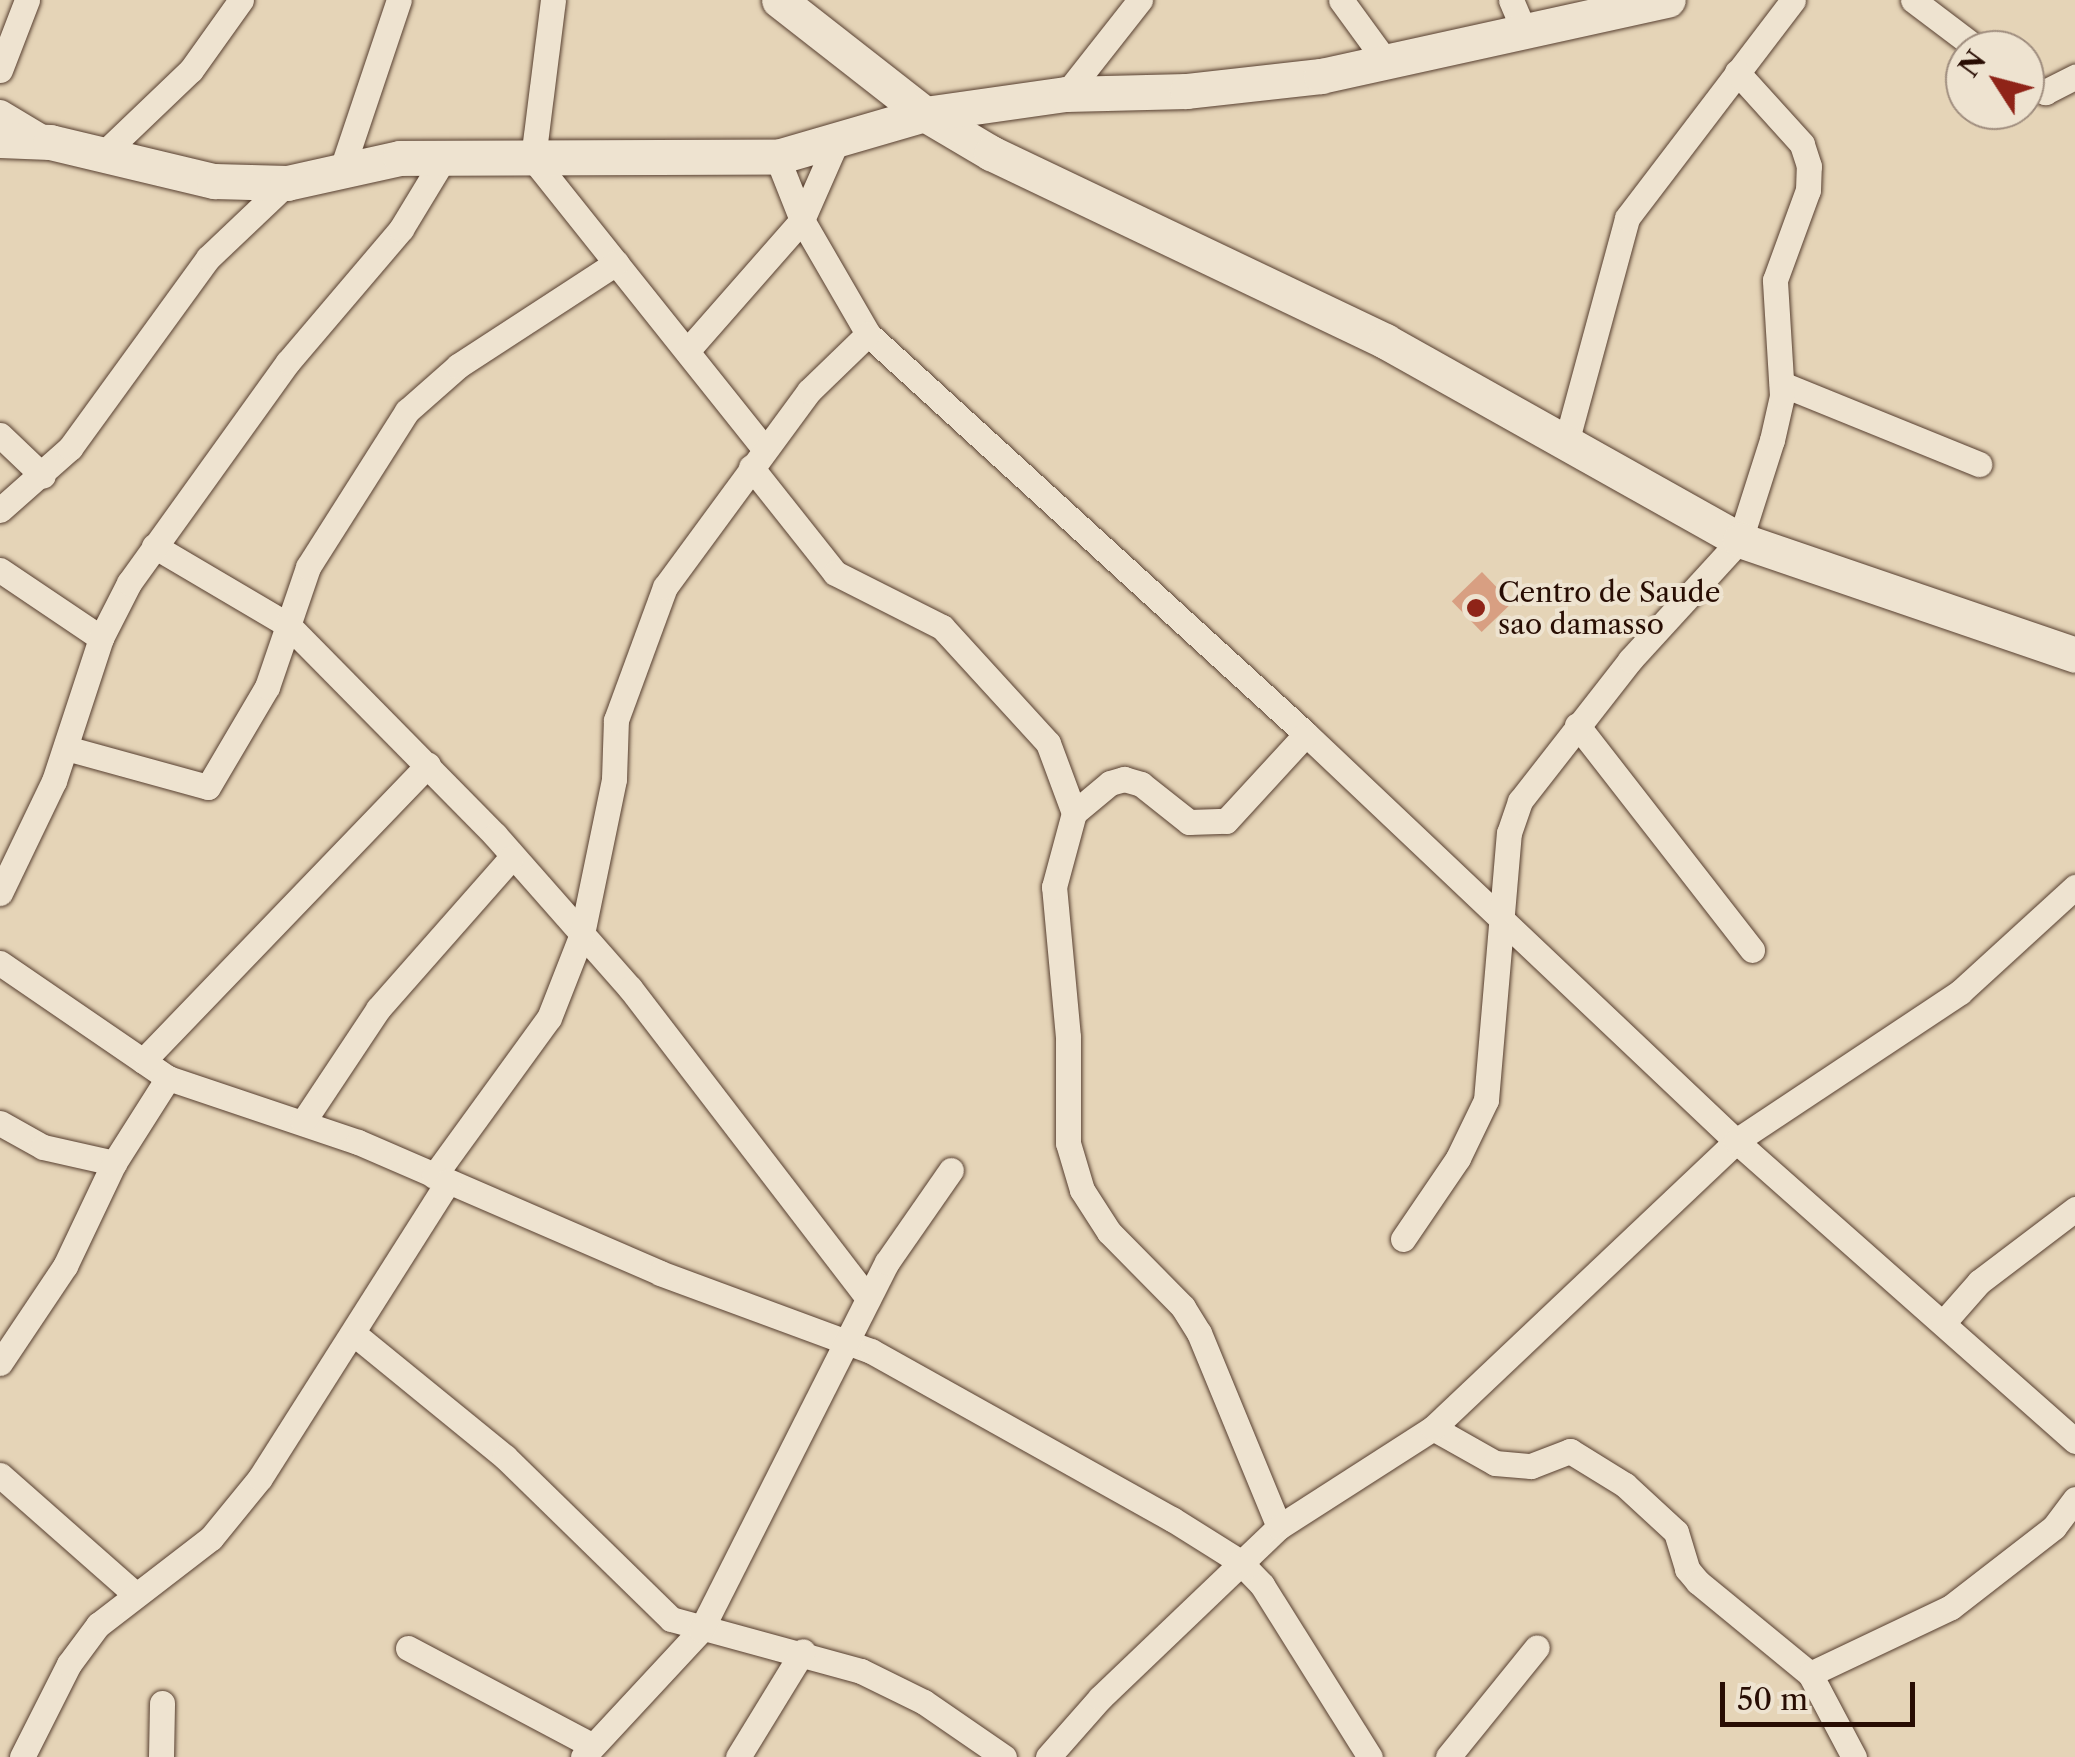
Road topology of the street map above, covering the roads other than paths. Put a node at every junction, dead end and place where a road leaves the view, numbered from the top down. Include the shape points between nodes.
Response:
1 (26, 0) edge
2 (242, 0) edge
3 (399, 0) edge
4 (553, 0) edge
5 (1140, 0) edge
6 (1341, 0) edge
7 (1511, 0) edge
8 (1668, 0) edge
9 (1794, 0) edge
10 (1913, 0) edge
11 (794, 4) edge
12 (1953, 30) edge
13 (1525, 33) junction
14 (1386, 63) junction
15 (0, 70) edge
16 (1737, 72) junction
17 (2075, 77) edge
18 (2045, 92) edge
19 (1066, 94) junction
20 (0, 112) edge
21 (925, 114) junction
22 (0, 140) edge
23 (50, 142) junction
24 (836, 146) junction
25 (101, 156) junction
26 (533, 158) junction
27 (777, 158) junction
28 (443, 160) junction
29 (343, 166) junction
30 (287, 183) junction
31 (802, 220) junction
32 (616, 263) junction
33 (868, 334) junction
34 (687, 351) junction
35 (1782, 384) junction
36 (0, 435) edge
37 (1566, 443) junction
38 (758, 458) junction
39 (1979, 464) dead end
40 (43, 476) junction
41 (0, 510) edge
42 (1740, 540) junction
43 (154, 546) junction
44 (0, 570) edge
45 (288, 625) junction
46 (102, 638) junction
47 (2075, 655) edge
48 (1578, 725) junction
49 (1306, 734) junction
50 (66, 748) junction
51 (428, 765) junction
52 (1074, 813) junction
53 (510, 858) junction
54 (2075, 887) edge
55 (0, 893) edge
56 (1502, 925) junction
57 (582, 934) junction
58 (1752, 950) dead end
59 (0, 963) edge
60 (143, 1061) junction
61 (168, 1078) junction
62 (303, 1122) junction
63 (0, 1123) edge
64 (1736, 1141) junction
65 (114, 1163) junction
66 (951, 1170) dead end
67 (441, 1179) junction
68 (2075, 1209) edge
69 (1403, 1239) dead end
70 (868, 1298) junction
71 (1943, 1323) junction
72 (353, 1333) junction
73 (845, 1342) junction
74 (0, 1363) edge
75 (1433, 1428) junction
76 (2075, 1441) edge
77 (0, 1475) edge
78 (2075, 1499) edge
79 (1279, 1526) junction
80 (1239, 1561) junction
81 (134, 1593) junction
82 (701, 1630) junction
83 (1537, 1647) dead end
84 (408, 1648) dead end
85 (803, 1650) junction
86 (1810, 1674) junction
87 (162, 1703) dead end
88 (587, 1751) edge
89 (22, 1757) edge
90 (161, 1757) edge
91 (738, 1757) edge
92 (1004, 1757) edge
93 (1048, 1757) edge
94 (1370, 1757) edge
95 (1448, 1757) edge
96 (1854, 1757) edge

1 - 15 street
2 - 25 street via 191,70
3 - 29 street
4 - 26 street
5 - 19 street
6 - 14 street
7 - 13 street
8 - 13 street via 1609,8
9 - 16 street
10 - 12 street
11 - 21 street
13 - 14 street
14 - 19 street via 1187,91
16 - 35 street via 1802,144 1809,166 1808,190 1776,280
16 - 37 street via 1627,218
17 - 18 street
19 - 21 street
20 - 23 street
21 - 24 street
21 - 37 street via 991,153 1385,341
22 - 23 street
23 - 25 street
24 - 27 street
24 - 31 street
25 - 30 street via 214,181
26 - 27 street
26 - 28 street
26 - 32 street
27 - 31 street
28 - 29 street
28 - 43 street via 401,229 288,362
29 - 30 street
30 - 40 street via 208,258 92,421
31 - 33 street
31 - 34 street
32 - 34 street
32 - 45 street via 458,366 408,411 337,514 295,593
33 - 38 street via 834,362
33 - 49 street
34 - 38 street
35 - 39 street
35 - 42 street
36 - 40 street
37 - 42 street
38 - 52 street via 835,573 942,627 1048,742
38 - 57 street via 665,587 634,666 616,720 611,795
40 - 41 street
42 - 47 street
42 - 48 street
43 - 45 street
43 - 46 street
44 - 46 street
45 - 50 street via 268,687 208,787
45 - 51 street
46 - 50 street
48 - 56 street via 1520,801 1509,833
48 - 58 street
49 - 52 street via 1226,821 1189,822 1124,778
49 - 56 street
50 - 55 street
51 - 53 street
51 - 60 street
52 - 79 street via 1054,887 1068,1037 1068,1143 1082,1190 1109,1232 1184,1307 1199,1333
53 - 57 street
53 - 62 street via 378,1010
54 - 64 street via 1960,992
56 - 64 street
56 - 69 street via 1486,1100 1458,1158
57 - 67 street via 549,1018
57 - 70 street
59 - 60 street
60 - 61 street
61 - 62 street
61 - 65 street
62 - 67 street
63 - 65 street via 43,1147
64 - 71 street
64 - 75 street
65 - 74 street via 65,1266
66 - 70 street
67 - 72 street
67 - 73 street
68 - 71 street via 1979,1282
70 - 73 street
71 - 76 street
72 - 81 street via 260,1478 211,1538
72 - 82 street via 505,1457 670,1620
73 - 80 street
73 - 82 street
75 - 79 street
75 - 86 street via 1494,1463 1531,1466 1570,1451 1588,1459 1661,1515 1698,1582
77 - 81 street
78 - 86 street via 2054,1527 1951,1607
79 - 80 street
80 - 93 street
80 - 94 street via 1282,1612
81 - 89 street via 69,1664
82 - 85 street
82 - 88 street
83 - 95 street
84 - 88 street
85 - 91 street
85 - 92 street via 924,1702
86 - 96 street
87 - 90 street

